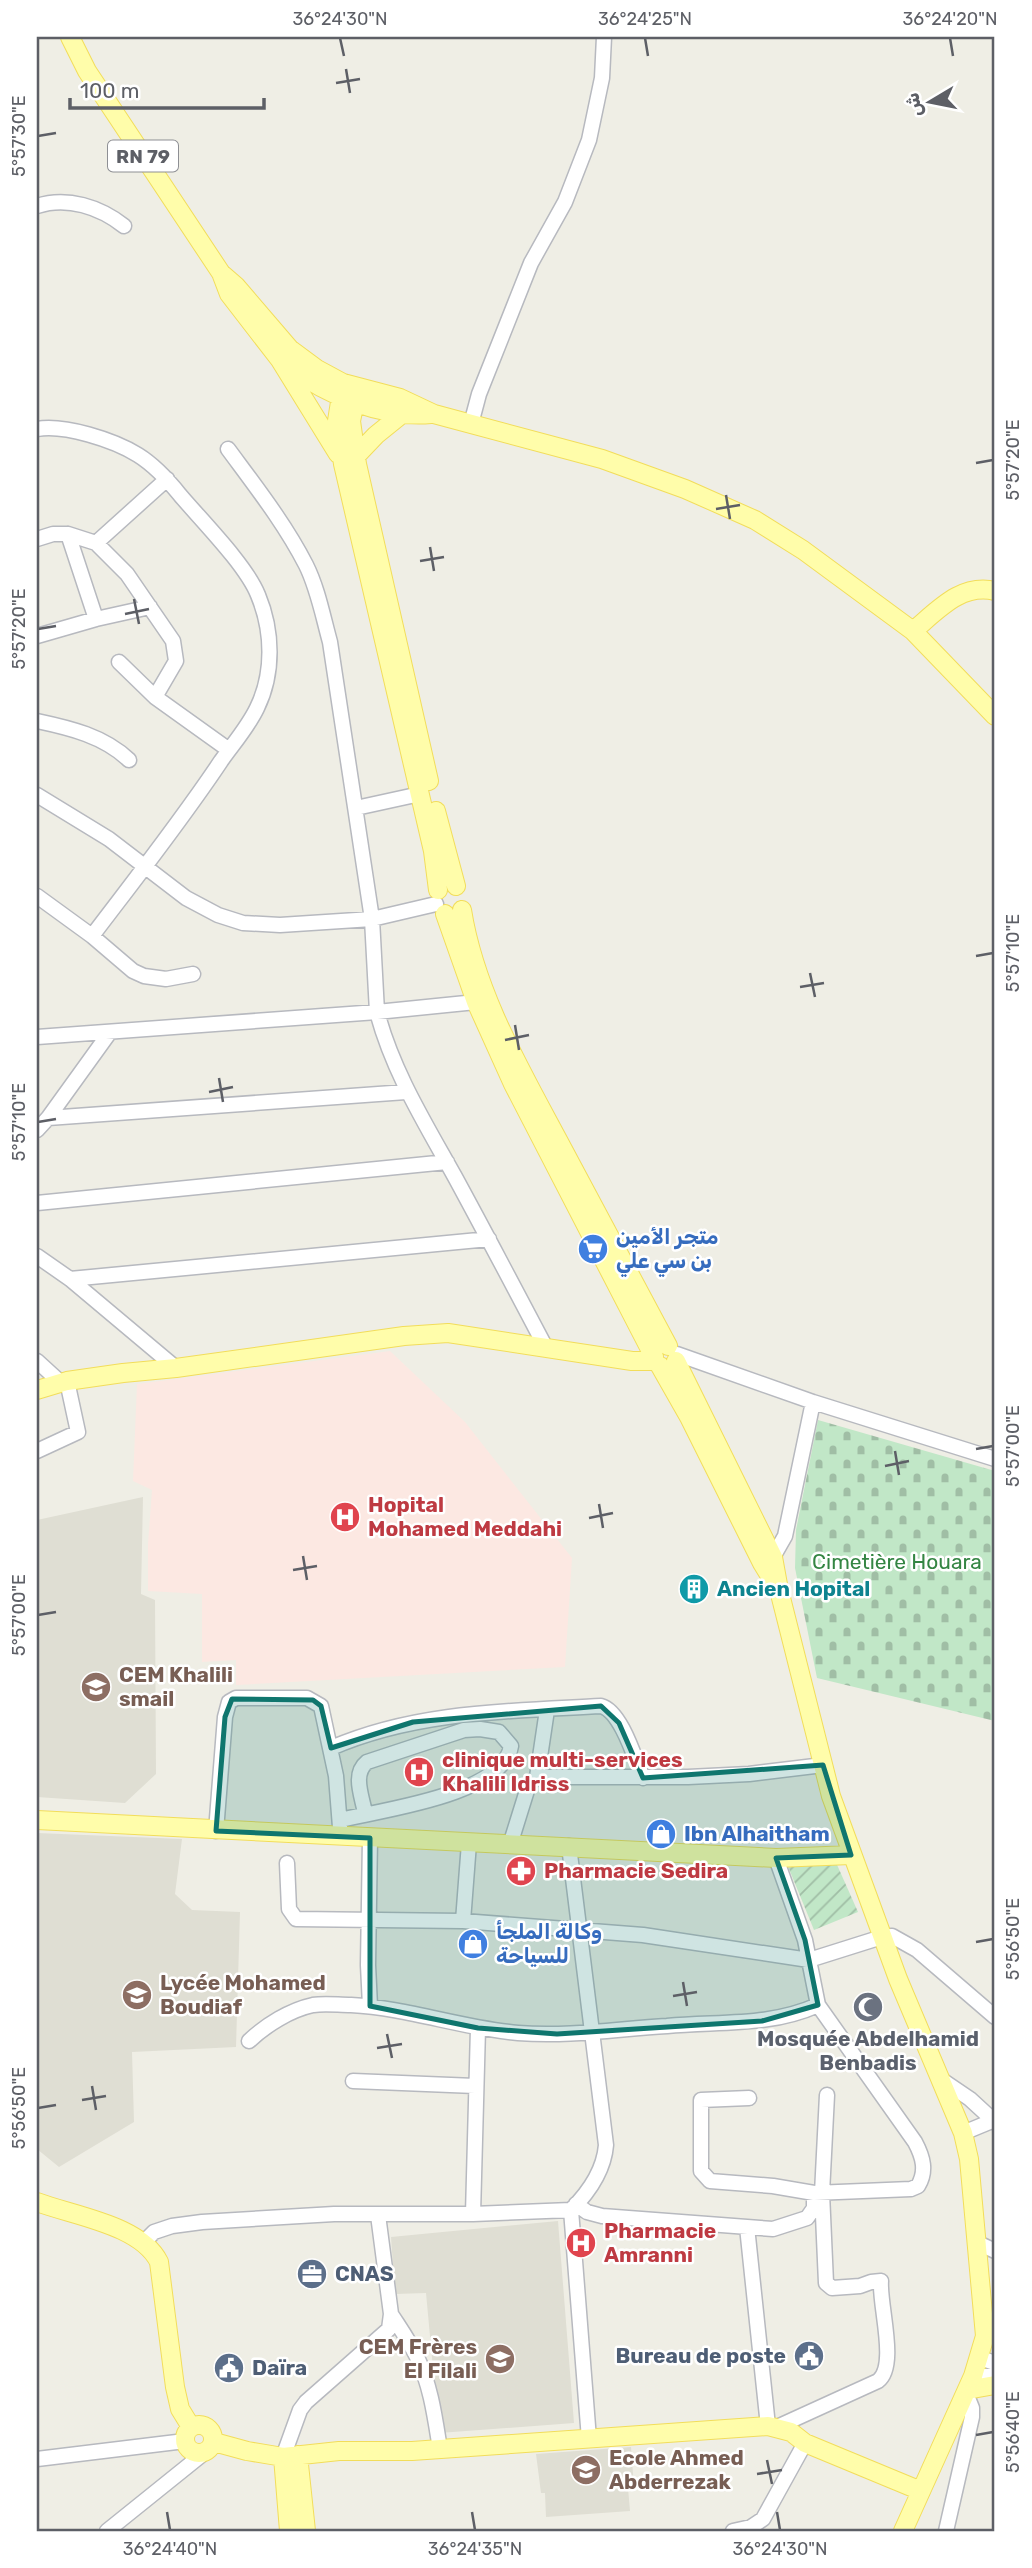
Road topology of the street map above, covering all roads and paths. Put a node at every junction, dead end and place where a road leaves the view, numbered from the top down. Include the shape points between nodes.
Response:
1 (70, 37) edge
2 (604, 37) edge
3 (37, 206) edge
4 (124, 226) dead end
5 (220, 273) junction
6 (280, 360) junction
7 (349, 392) junction
8 (402, 414) junction
9 (434, 414) junction
10 (471, 424) junction
11 (37, 429) edge
12 (228, 449) dead end
13 (350, 460) junction
14 (167, 479) junction
15 (68, 534) junction
16 (37, 539) edge
17 (96, 543) junction
18 (995, 591) edge
19 (150, 607) junction
20 (96, 619) junction
21 (913, 631) junction
22 (37, 636) edge
23 (119, 662) dead end
24 (155, 697) junction
25 (995, 716) edge
26 (37, 721) edge
27 (229, 750) junction
28 (129, 760) dead end
29 (420, 794) junction
30 (37, 795) edge
31 (356, 807) junction
32 (146, 865) junction
33 (37, 896) edge
34 (447, 901) junction
35 (372, 919) junction
36 (92, 936) junction
37 (193, 974) dead end
38 (475, 1002) junction
39 (377, 1012) junction
40 (110, 1032) junction
41 (37, 1037) edge
42 (406, 1092) junction
43 (48, 1118) junction
44 (37, 1130) edge
45 (447, 1162) junction
46 (37, 1203) edge
47 (489, 1238) junction
48 (37, 1256) edge
49 (70, 1279) junction
50 (546, 1348) junction
51 (665, 1357) junction
52 (37, 1361) edge
53 (176, 1368) junction
54 (63, 1381) junction
55 (37, 1390) edge
56 (813, 1402) junction
57 (37, 1451) edge
58 (995, 1459) edge
59 (767, 1560) junction
60 (547, 1710) junction
61 (331, 1748) junction
62 (823, 1765) junction
63 (537, 1777) junction
64 (643, 1778) junction
65 (365, 1813) junction
66 (37, 1820) edge
67 (340, 1827) junction
68 (216, 1830) junction
69 (370, 1838) junction
70 (469, 1843) junction
71 (510, 1845) junction
72 (569, 1846) junction
73 (851, 1855) junction
74 (776, 1858) junction
75 (287, 1863) dead end
76 (369, 1920) junction
77 (463, 1921) junction
78 (579, 1930) junction
79 (882, 1937) junction
80 (809, 1960) junction
81 (818, 2005) junction
82 (370, 2006) junction
83 (995, 2017) edge
84 (478, 2028) junction
85 (592, 2032) junction
86 (249, 2041) dead end
87 (942, 2080) junction
88 (354, 2081) dead end
89 (475, 2085) junction
90 (827, 2095) dead end
91 (749, 2098) dead end
92 (994, 2121) edge
93 (963, 2133) junction
94 (818, 2193) junction
95 (37, 2202) edge
96 (574, 2207) junction
97 (472, 2214) junction
98 (378, 2215) junction
99 (747, 2227) junction
100 (145, 2242) junction
101 (978, 2243) junction
102 (995, 2251) edge
103 (391, 2314) junction
104 (990, 2340) edge
105 (988, 2361) edge
106 (995, 2376) edge
107 (995, 2385) edge
108 (969, 2386) junction
109 (773, 2426) junction
110 (188, 2434) junction
111 (589, 2439) junction
112 (805, 2443) junction
113 (209, 2448) junction
114 (440, 2449) junction
115 (290, 2456) junction
116 (37, 2459) edge
117 (921, 2491) junction
118 (107, 2531) edge
119 (289, 2531) edge
120 (306, 2531) edge
121 (733, 2531) edge
122 (903, 2531) edge
123 (946, 2531) edge

1 - 5 main road, RN 79 via 87,71
2 - 10 street via 603,78 589,140 565,202 531,263
3 - 4 street via 62,201 87,206
5 - 6 main road, RN 79 via 229,294
5 - 7 main road, RN 79 via 290,349
6 - 7 main road via 306,379
6 - 13 main road
7 - 8 main road
7 - 9 main road, RN 79 via 400,398
7 - 13 main road
8 - 9 main road
8 - 13 main road
9 - 10 main road, RN 79
10 - 21 main road, RN 79 via 602,458 755,520
11 - 14 street via 75,431 105,441 138,454
12 - 31 street via 271,506 306,567 320,604
13 - 29 main road
13 - 34 main road via 439,822
14 - 17 street
14 - 27 street via 240,566 258,593 268,623 267,677 257,709
15 - 16 street
15 - 17 street
15 - 20 street
17 - 19 street via 127,574
18 - 21 main road via 965,591
19 - 20 street
19 - 24 street via 173,641 176,661
20 - 22 street
21 - 25 main road, RN 79
23 - 24 street
24 - 27 street
26 - 28 street via 94,736
27 - 32 street
29 - 31 street
29 - 34 main road
30 - 32 street
31 - 35 street
32 - 35 street via 186,898 243,923
32 - 36 street
33 - 36 street
34 - 35 street
34 - 38 main road
34 - 51 main road via 524,1077
35 - 39 street
36 - 37 street via 144,976 166,979
38 - 39 street
38 - 51 main road via 513,1084
39 - 40 street
39 - 42 street
40 - 41 street
40 - 43 street
42 - 43 street
42 - 45 street
43 - 44 street
45 - 46 street
45 - 47 street
47 - 49 street
47 - 50 street
48 - 49 street
49 - 53 street
50 - 51 main road via 632,1361
50 - 53 main road via 448,1333
51 - 56 street
51 - 59 main road via 689,1417
52 - 54 street
53 - 54 main road
54 - 55 main road
54 - 57 street via 78,1432
56 - 58 street
56 - 59 street via 785,1536
59 - 62 main road via 779,1590
60 - 61 street via 414,1722
60 - 63 street
60 - 64 street via 601,1706 611,1710
61 - 67 street
61 - 68 street via 321,1706 313,1700 232,1699 225,1717
62 - 64 street via 749,1774
62 - 73 main road
63 - 64 street
63 - 71 street via 530,1784
65 - 65 street via 469,1786 504,1763 511,1746 499,1732 464,1730 367,1762 358,1776
65 - 67 street
66 - 68 main road
67 - 68 main road
67 - 69 main road
69 - 70 main road
69 - 76 street
70 - 71 main road
70 - 77 street
71 - 72 main road
72 - 74 main road
72 - 78 street
73 - 74 main road
73 - 79 main road
74 - 80 street
75 - 76 street via 289,1909 296,1919
76 - 77 street
76 - 82 street
77 - 78 street
78 - 80 street
78 - 85 street
79 - 80 street
79 - 83 street via 892,1936 917,1950
79 - 87 main road
80 - 81 street
81 - 85 street via 788,2018
81 - 94 street via 915,2142 924,2168 918,2186 911,2189
82 - 84 street
82 - 86 street via 312,2005 268,2024
84 - 85 street
84 - 89 street
85 - 96 street via 605,2158
87 - 92 street
87 - 93 main road
88 - 89 street
89 - 97 street
90 - 94 street
91 - 94 street via 701,2100 704,2176 710,2181
92 - 93 street
93 - 101 main road
94 - 99 street via 807,2218 773,2229
94 - 109 street via 826,2283 832,2288 881,2281 886,2367 878,2381
95 - 100 main road
96 - 97 street
96 - 99 street via 602,2216
96 - 111 street
97 - 98 street
98 - 100 street via 202,2222 154,2232
98 - 103 street
99 - 109 street
100 - 110 main road via 159,2262 175,2387
101 - 102 street
101 - 104 main road
103 - 114 street via 426,2380
103 - 115 street via 386,2333 300,2410 292,2428
104 - 105 main road
105 - 108 main road
106 - 108 street
107 - 108 main road
108 - 117 main road
108 - 123 street via 972,2417
109 - 111 main road
109 - 112 main road
110 - 113 main road via 190,2451
110 - 113 main road via 205,2426 213,2433
110 - 116 street
111 - 114 main road
112 - 117 main road
112 - 121 street via 763,2519
113 - 115 main road
113 - 118 street
114 - 115 main road
115 - 119 main road
115 - 120 main road
117 - 122 main road

